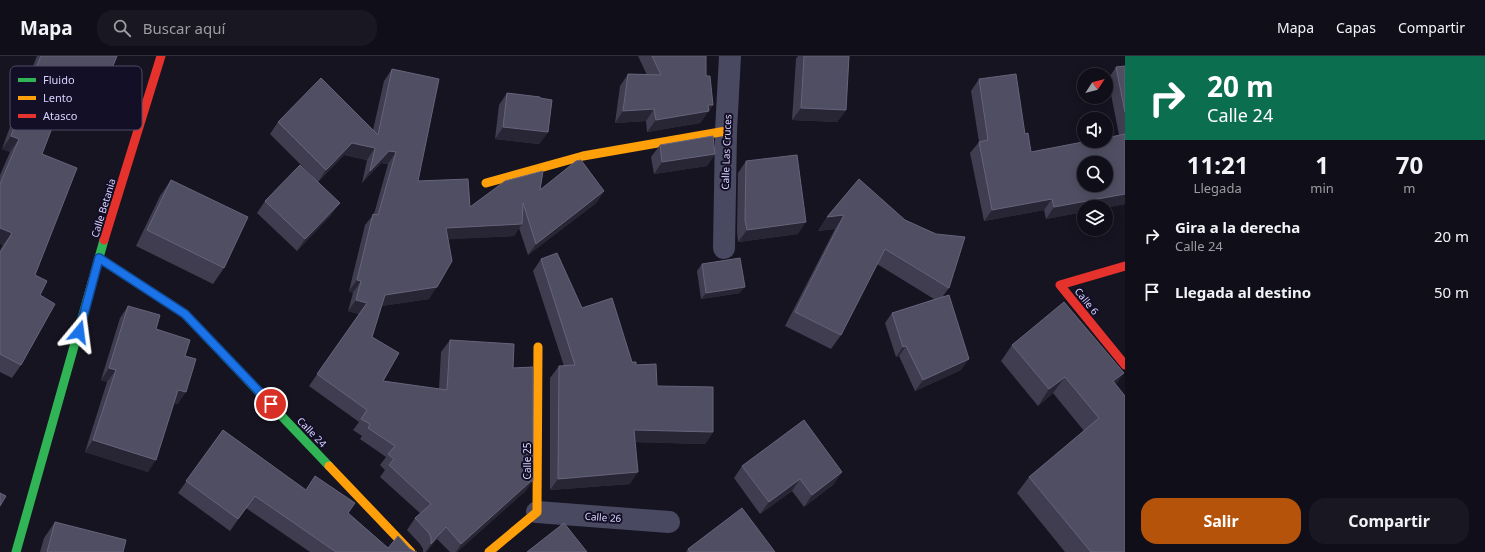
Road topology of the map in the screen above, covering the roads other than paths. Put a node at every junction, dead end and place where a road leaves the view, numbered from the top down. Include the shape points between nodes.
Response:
1 (161, 56) edge
2 (730, 56) edge
3 (142, 118) edge
4 (138, 130) edge
5 (726, 131) junction
6 (486, 183) dead end
7 (724, 248) dead end
8 (99, 258) junction
9 (1125, 266) edge
10 (538, 347) dead end
11 (1125, 365) edge
12 (537, 512) junction
13 (669, 522) dead end
14 (16, 552) edge
15 (411, 552) edge
16 (489, 552) edge

1 - 3 street, Calle Betania
2 - 5 street, Calle Las Cruces
4 - 8 street, Calle Betania
5 - 6 street via 583,156
5 - 7 street, Calle Las Cruces
8 - 14 street, Calle Betania
8 - 15 street, Calle 24 via 185,314
9 - 11 street, Calle 6 via 1060,285
10 - 12 street, Calle 25
12 - 13 street, Calle 26
12 - 16 street

